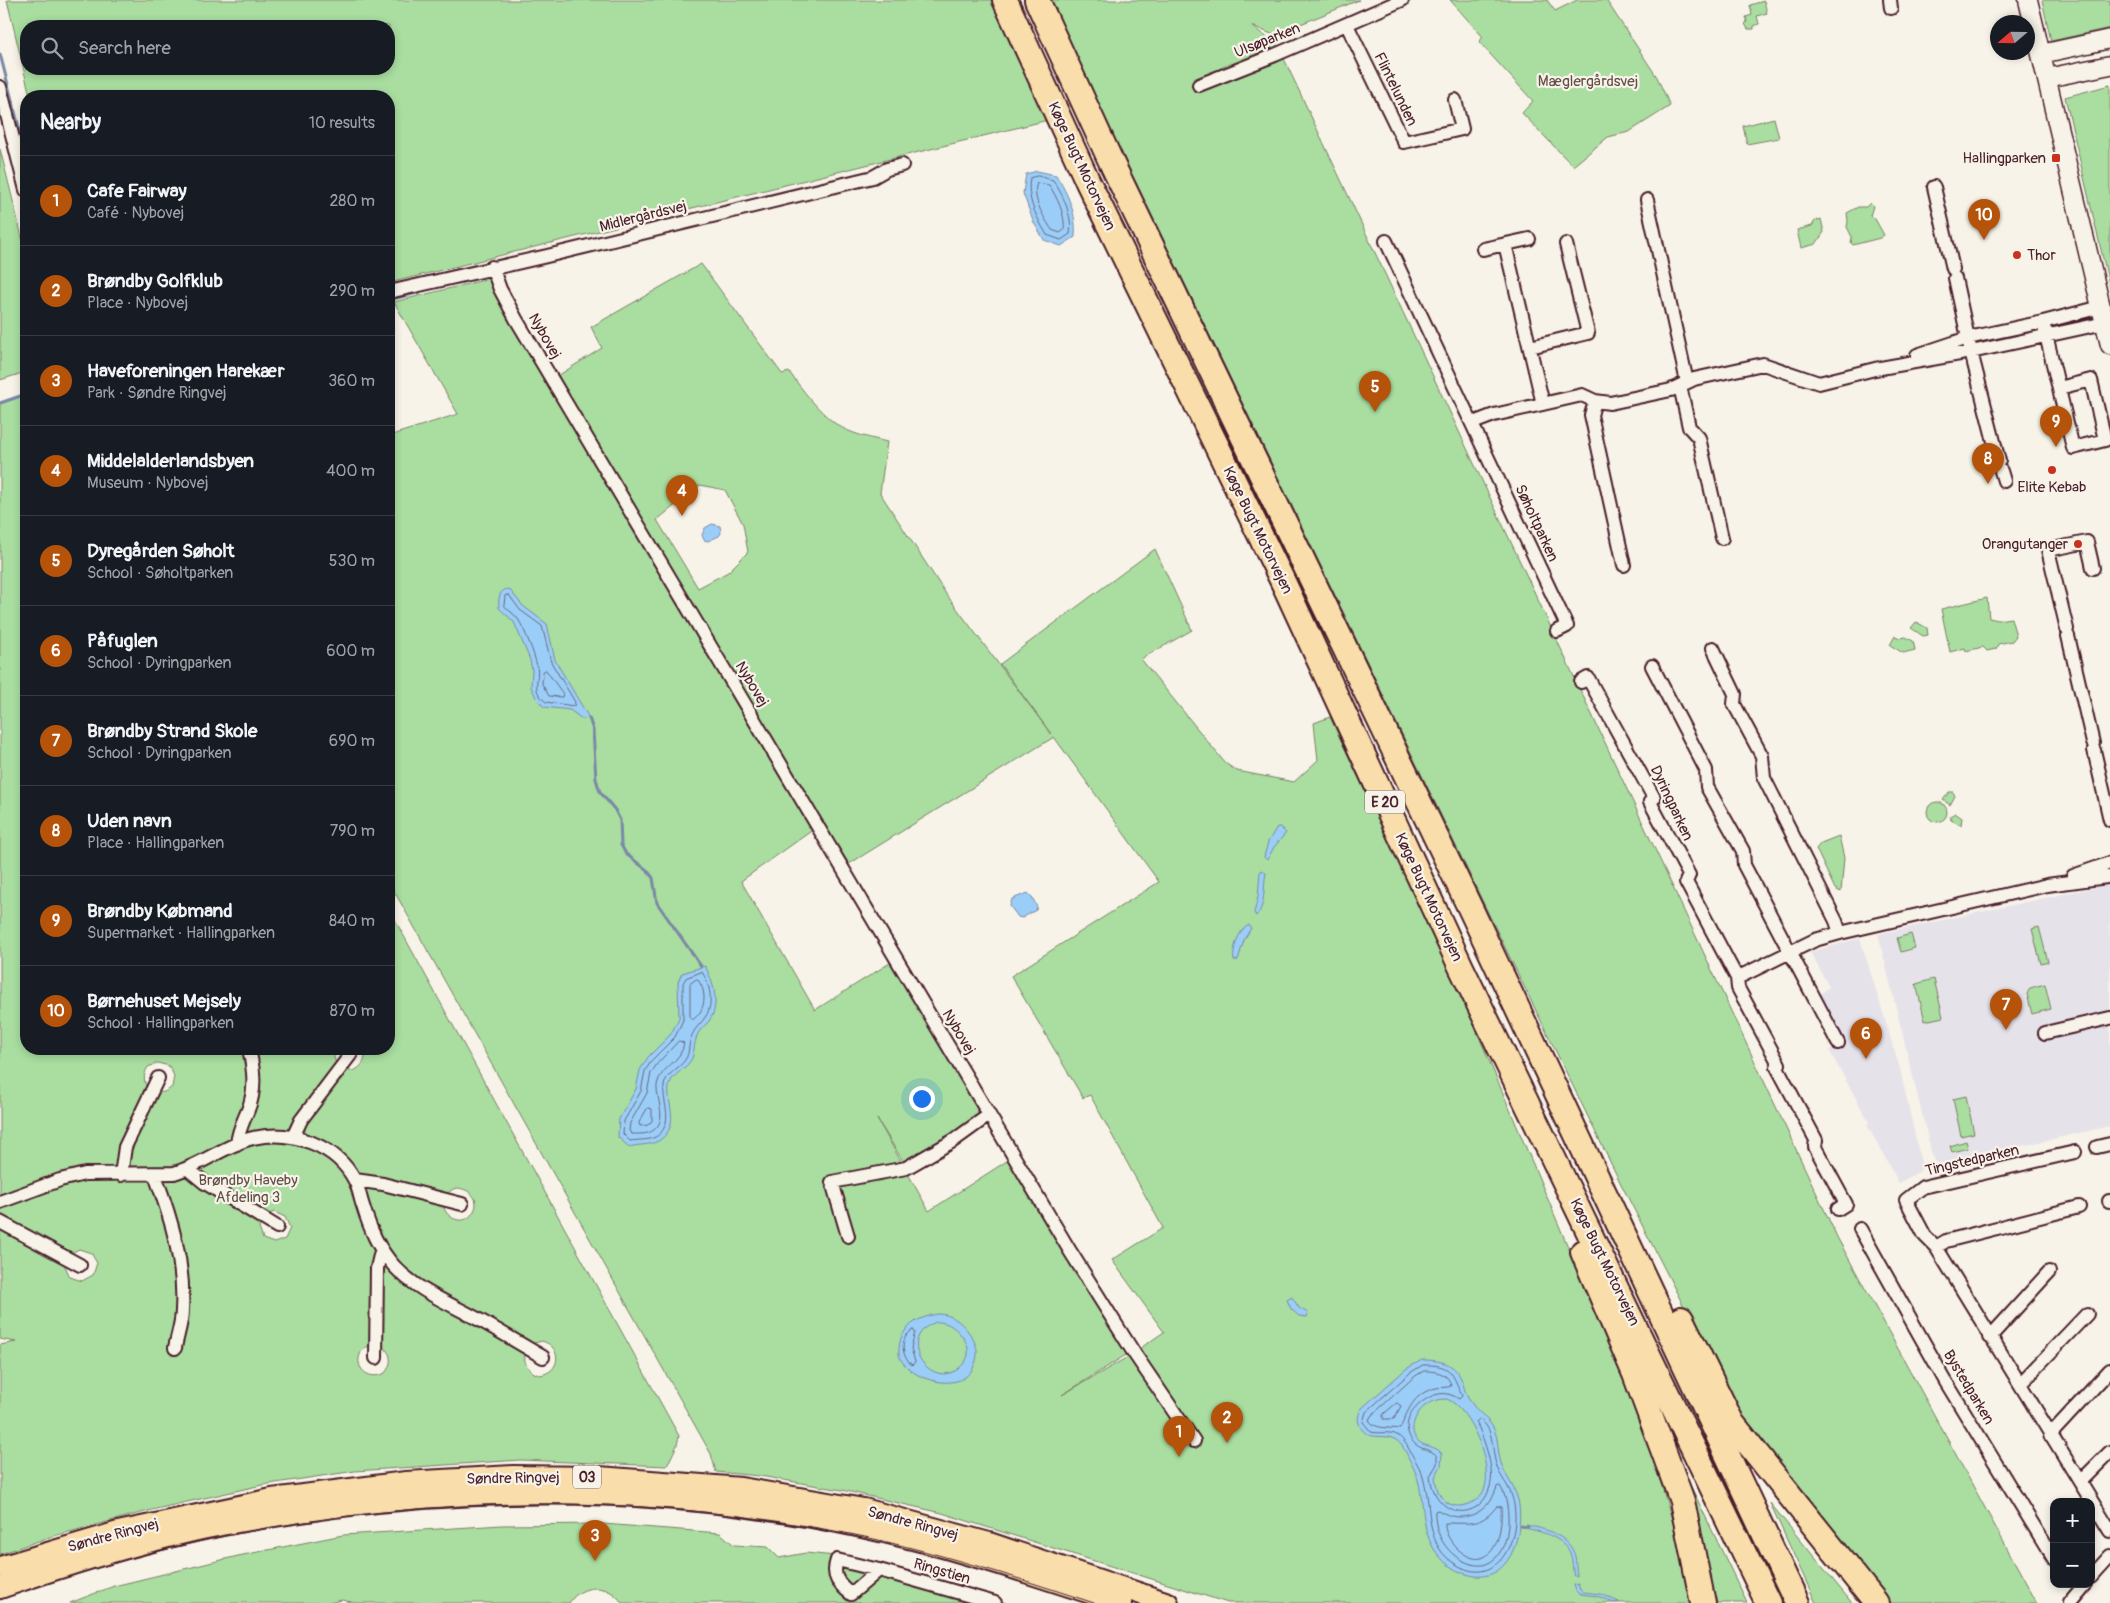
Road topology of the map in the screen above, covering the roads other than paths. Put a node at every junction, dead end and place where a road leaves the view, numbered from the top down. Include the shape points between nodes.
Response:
1 (1004, 0) edge
2 (1037, 0) edge
3 (1402, 0) edge
4 (2028, 0) edge
5 (1347, 25) junction
6 (2110, 39) edge
7 (2041, 54) junction
8 (2110, 65) edge
9 (2047, 78) junction
10 (1199, 85) dead end
11 (0, 87) edge
12 (1455, 100) dead end
13 (902, 165) dead end
14 (20, 166) edge
15 (1934, 187) dead end
16 (1647, 200) dead end
17 (1529, 239) dead end
18 (1386, 241) dead end
19 (1505, 244) junction
20 (1566, 244) dead end
21 (1483, 249) dead end
22 (492, 267) junction
23 (395, 291) edge
24 (2103, 315) junction
25 (2044, 328) junction
26 (1968, 338) junction
27 (2110, 345) edge
28 (1530, 348) junction
29 (1971, 352) junction
30 (1874, 369) junction
31 (1683, 384) junction
32 (2059, 388) junction
33 (1595, 401) junction
34 (1543, 404) junction
35 (1473, 423) junction
36 (2001, 471) dead end
37 (1722, 538) dead end
38 (1624, 565) dead end
39 (2093, 568) dead end
40 (1557, 631) dead end
41 (1713, 648) dead end
42 (1652, 666) dead end
43 (1580, 682) dead end
44 (2110, 820) edge
45 (2110, 863) edge
46 (2107, 877) dead end
47 (2047, 885) junction
48 (1472, 912) junction
49 (1840, 933) junction
50 (1789, 952) junction
51 (1461, 967) junction
52 (1737, 978) junction
53 (2110, 1018) edge
54 (2045, 1033) dead end
55 (1838, 1043) dead end
56 (250, 1055) edge
57 (350, 1055) edge
58 (158, 1078) dead end
59 (989, 1115) junction
60 (293, 1137) junction
61 (237, 1144) junction
62 (2075, 1152) dead end
63 (188, 1169) junction
64 (121, 1175) junction
65 (155, 1175) junction
66 (355, 1180) junction
67 (0, 1202) edge
68 (462, 1204) dead end
69 (2079, 1207) dead end
70 (1838, 1209) dead end
71 (0, 1222) edge
72 (277, 1227) dead end
73 (1860, 1229) dead end
74 (848, 1236) dead end
75 (1936, 1247) junction
76 (381, 1251) junction
77 (80, 1265) dead end
78 (2049, 1272) dead end
79 (2087, 1314) dead end
80 (1990, 1337) junction
81 (175, 1348) dead end
82 (543, 1357) dead end
83 (376, 1358) dead end
84 (2110, 1370) edge
85 (2020, 1384) junction
86 (2050, 1435) junction
87 (1194, 1442) dead end
88 (2110, 1452) edge
89 (2080, 1482) junction
90 (2110, 1531) edge
91 (2050, 1552) edge
92 (2110, 1556) edge
93 (0, 1567) edge
94 (879, 1570) junction
95 (2105, 1571) edge
96 (0, 1588) edge
97 (2079, 1588) edge
98 (847, 1599) edge
99 (976, 1601) edge
100 (995, 1603) edge
101 (1121, 1603) edge
102 (1168, 1603) edge
103 (1703, 1603) edge
104 (1768, 1603) edge
105 (1796, 1603) edge
106 (1876, 1603) edge
107 (2069, 1603) edge

1 - 51 highway, Køge Bugt Motorvejen / E 20 via 1088,182 1286,586
2 - 48 highway, Køge Bugt Motorvejen / E 20 via 1113,166
3 - 5 street, Ulsøparken
4 - 7 street
5 - 10 street, Ulsøparken
5 - 12 street, Flintelunden via 1404,142 1462,129
6 - 7 street
7 - 9 street
8 - 9 street
9 - 24 street
11 - 14 street
13 - 22 street, Midlergårdsvej via 873,177
15 - 26 street
16 - 31 street
17 - 19 street
18 - 35 street, Søholtparken
19 - 21 street
19 - 28 street
20 - 28 street via 1588,334
22 - 23 street, Midlergårdsvej
22 - 59 street, Nybovej via 516,320
24 - 25 street
24 - 27 street
25 - 26 street
25 - 29 street
25 - 32 street
26 - 29 street
26 - 30 street
28 - 34 street
29 - 30 street
29 - 36 street
30 - 31 street via 1819,383 1806,372 1763,364
31 - 33 street via 1671,390 1610,403
31 - 37 street via 1689,427 1699,438
32 - 32 street via 2091,380 2105,440 2073,448
33 - 34 street via 1582,395
33 - 38 street via 1591,414
34 - 35 street
35 - 40 street, Søholtparken via 1567,626
39 - 44 street via 2086,542 2048,550
41 - 49 street via 1735,694 1734,704 1762,756 1764,778
42 - 50 street via 1706,770 1708,787
43 - 52 street, Dyringparken via 1588,678 1654,798 1650,802 1689,875 1686,882
45 - 47 street
46 - 47 street
47 - 49 street
48 - 105 highway, Køge Bugt Motorvejen / E 20
48 - 106 highway via 1485,926 1732,1423
49 - 50 street
50 - 52 street
50 - 55 street
51 - 103 highway via 1635,1374 1682,1501
51 - 104 highway, Køge Bugt Motorvejen / E 20
52 - 70 street, Dyringparken via 1738,988 1779,1064 1777,1067 1846,1204
53 - 54 street
56 - 61 street via 254,1087
57 - 60 street via 301,1120
58 - 64 street via 124,1147
59 - 74 street via 953,1141 906,1168 832,1182
59 - 87 street, Nybovej via 1134,1353
60 - 61 street via 267,1136
60 - 66 street via 314,1142 327,1150
61 - 63 street
62 - 75 street, Tingstedparken via 1918,1191 1906,1200 1926,1236
63 - 65 street
63 - 72 street
64 - 65 street
64 - 67 street via 85,1174
65 - 81 street via 176,1242 181,1276 182,1312
66 - 68 street
66 - 76 street
69 - 75 street via 1946,1241
71 - 77 street
73 - 91 street, Bystedparken via 1946,1382
75 - 80 street, Tingstedparken
76 - 82 street via 412,1281
76 - 83 street via 377,1268
78 - 80 street
79 - 85 street
80 - 85 street, Tingstedparken
84 - 86 street
85 - 86 street, Tingstedparken
86 - 89 street, Tingstedparken
88 - 89 street
89 - 90 street, Tingstedparken
92 - 95 street
93 - 102 main road, Søndre Ringvej / O3 via 118,1532 282,1497 459,1478 599,1477 741,1488 864,1509 989,1543
94 - 98 street, Ringstien
94 - 98 street, Ringstien via 837,1560 834,1569 836,1579
94 - 99 street, Ringstien
96 - 101 main road, Søndre Ringvej / O3 via 124,1548 266,1516 406,1498 508,1493 603,1494 715,1502 863,1527 985,1558
97 - 107 street
99 - 100 street, Ringstien

